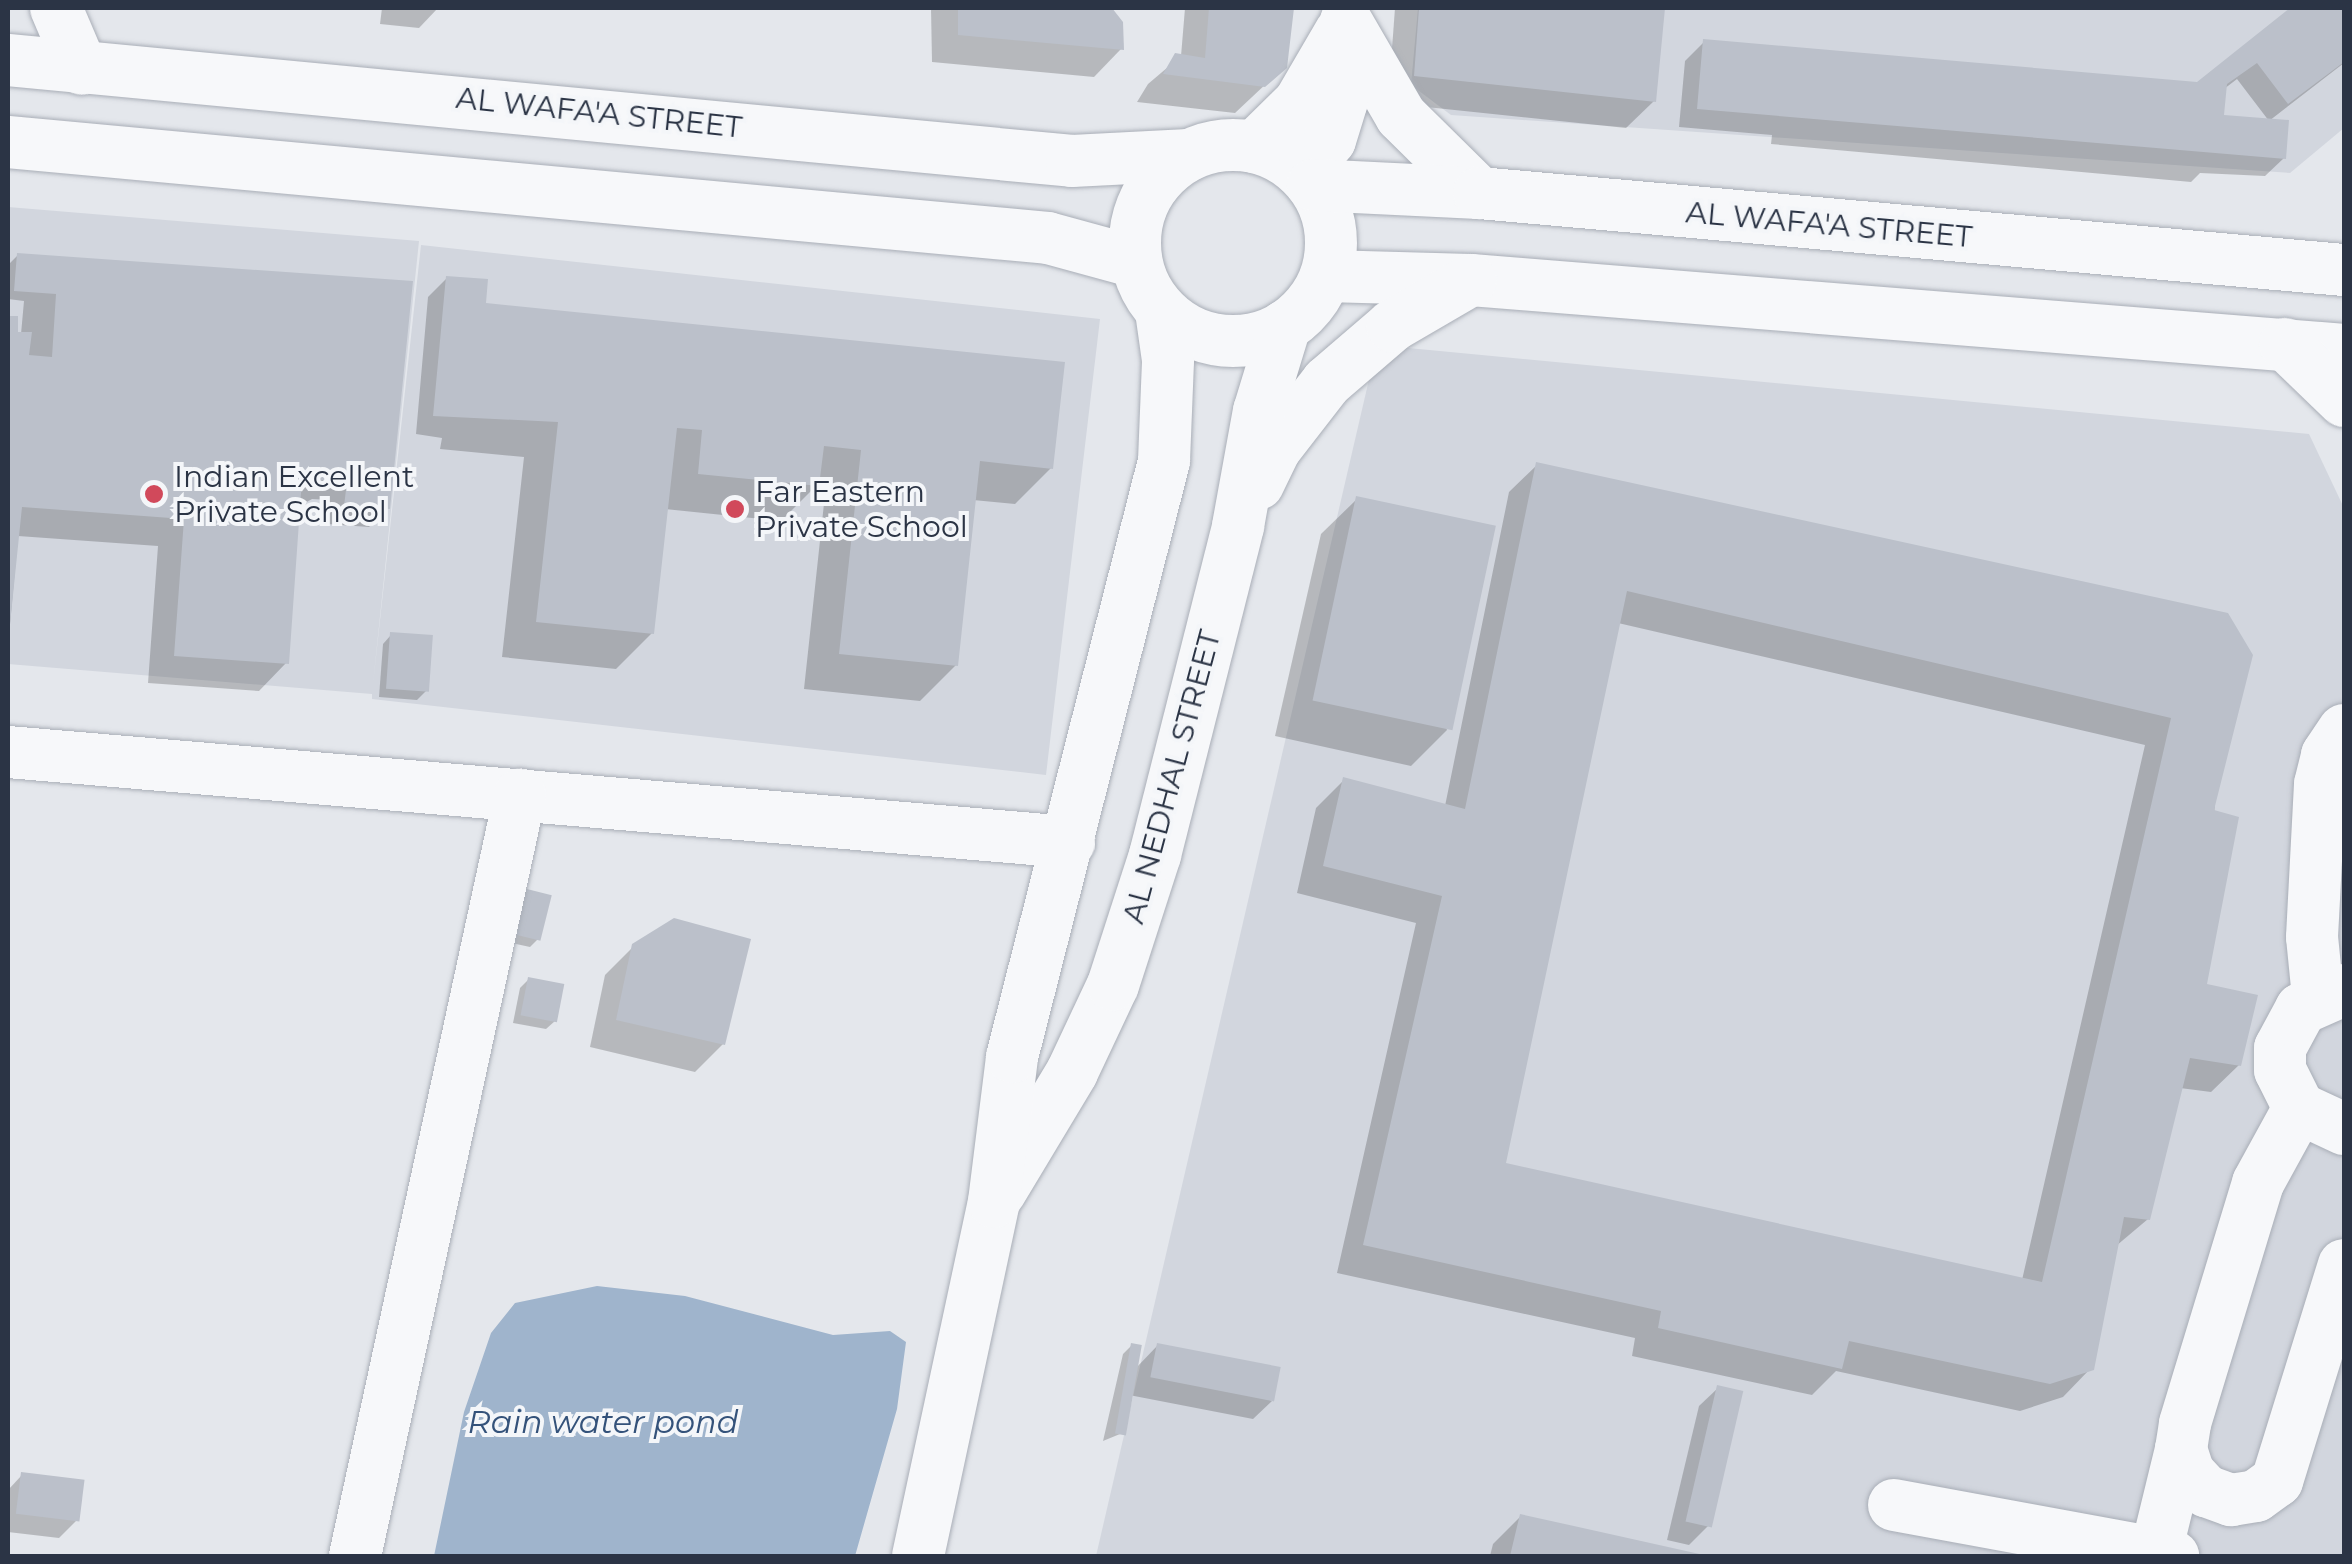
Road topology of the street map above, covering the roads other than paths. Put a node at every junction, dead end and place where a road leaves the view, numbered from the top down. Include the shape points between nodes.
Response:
1 (56, 8) edge
2 (1347, 14) edge
3 (8, 60) edge
4 (82, 69) junction
5 (8, 142) edge
6 (1254, 147) junction
7 (1190, 155) junction
8 (1307, 179) junction
9 (1480, 193) junction
10 (2344, 230) edge
11 (1136, 262) junction
12 (2286, 268) junction
13 (2344, 270) edge
14 (1326, 276) junction
15 (1471, 280) junction
16 (1161, 311) junction
17 (1285, 326) junction
18 (2285, 344) junction
19 (2344, 350) edge
20 (2344, 401) edge
21 (1238, 526) junction
22 (2344, 730) edge
23 (8, 752) edge
24 (520, 795) junction
25 (1068, 842) junction
26 (2331, 994) edge
27 (2322, 1118) edge
28 (994, 1202) junction
29 (2344, 1265) edge
30 (2181, 1449) junction
31 (1894, 1505) dead end
32 (2162, 1555) edge
33 (355, 1556) edge
34 (918, 1556) edge

1 - 4 street
2 - 6 street via 1299,103
2 - 8 street via 1342,101 1330,140
2 - 9 street via 1401,116
3 - 4 street, AL WAFA'A STREET
4 - 7 street, AL WAFA'A STREET via 1072,161
5 - 11 street via 1048,238
6 - 7 street
6 - 8 street
7 - 11 street via 1151,189 1135,236
8 - 9 street, AL WAFA'A STREET
8 - 14 street via 1327,214
9 - 12 street, AL WAFA'A STREET
10 - 12 street
11 - 16 street
12 - 13 street, AL WAFA'A STREET
14 - 15 street
14 - 17 street via 1310,304
15 - 18 street
15 - 21 street via 1392,326 1327,382 1274,449
16 - 17 street via 1207,338 1234,341
16 - 25 street, AL NEDHAL STREET via 1168,360 1164,461
17 - 21 street, AL NEDHAL STREET via 1259,411
18 - 19 street
18 - 20 street
21 - 28 street, AL NEDHAL STREET via 1155,855 1113,986 1072,1072
22 - 26 street via 2326,755 2320,784 2312,937
23 - 24 street
24 - 25 street
24 - 33 street
25 - 28 street, AL NEDHAL STREET via 1012,1056
26 - 27 street via 2301,1010 2280,1048 2280,1070
27 - 30 street via 2258,1182
28 - 34 street, AL NEDHAL STREET
29 - 30 street via 2277,1481 2256,1496 2218,1496 2189,1473
30 - 32 street
31 - 32 street

